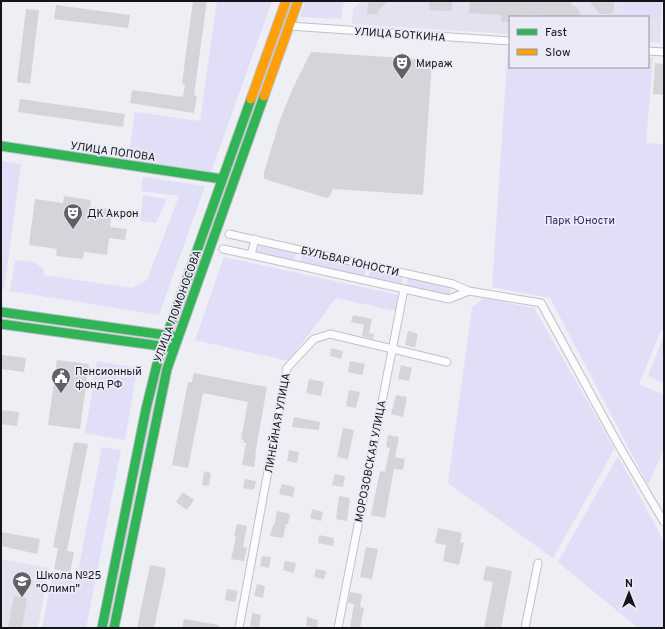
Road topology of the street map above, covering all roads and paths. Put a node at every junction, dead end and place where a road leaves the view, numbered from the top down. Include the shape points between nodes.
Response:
1 (286, 1) edge
2 (298, 1) edge
3 (289, 26) junction
4 (509, 41) edge
5 (649, 51) edge
6 (664, 52) edge
7 (1, 146) edge
8 (222, 179) junction
9 (229, 234) dead end
10 (255, 239) junction
11 (223, 249) dead end
12 (251, 255) junction
13 (469, 291) junction
14 (403, 294) dead end
15 (1, 312) edge
16 (1, 324) edge
17 (166, 335) junction
18 (178, 336) junction
19 (162, 347) junction
20 (174, 348) junction
21 (392, 348) junction
22 (447, 362) dead end
23 (131, 484) junction
24 (142, 486) junction
25 (664, 522) edge
26 (538, 563) dead end
27 (102, 628) edge
28 (114, 628) edge
29 (239, 628) edge
30 (338, 628) edge
31 (525, 628) edge

1 - 8 main road, УЛИЦА ЛОМОНОСОВА
2 - 3 main road, УЛИЦА ЛОМОНОСОВА
3 - 4 street, УЛИЦА БОТКИНА
3 - 18 main road, УЛИЦА ЛОМОНОСОВА
5 - 6 street
7 - 8 main road, УЛИЦА ПОПОВА
8 - 17 main road, УЛИЦА ЛОМОНОСОВА
9 - 10 street, БУЛЬВАР ЮНОСТИ
10 - 12 street
10 - 13 street, БУЛЬВАР ЮНОСТИ via 453,284
11 - 12 street
12 - 13 street via 449,299
13 - 25 street, БУЛЬВАР ЮНОСТИ via 541,303
14 - 21 street, МОРОЗОВСКАЯ УЛИЦА
15 - 17 main road
16 - 19 main road
17 - 18 main road
17 - 19 main road, УЛИЦА ЛОМОНОСОВА
18 - 20 main road, УЛИЦА ЛОМОНОСОВА
19 - 20 main road
19 - 23 main road, УЛИЦА ЛОМОНОСОВА via 154,373
20 - 24 main road, УЛИЦА ЛОМОНОСОВА via 167,369
21 - 22 street, ЛИНЕЙНАЯ УЛИЦА
21 - 29 street, ЛИНЕЙНАЯ УЛИЦА via 330,334 314,338 287,368
21 - 30 street, МОРОЗОВСКАЯ УЛИЦА
23 - 24 main road
23 - 27 main road, УЛИЦА ЛОМОНОСОВА
24 - 28 main road, УЛИЦА ЛОМОНОСОВА
26 - 31 street

